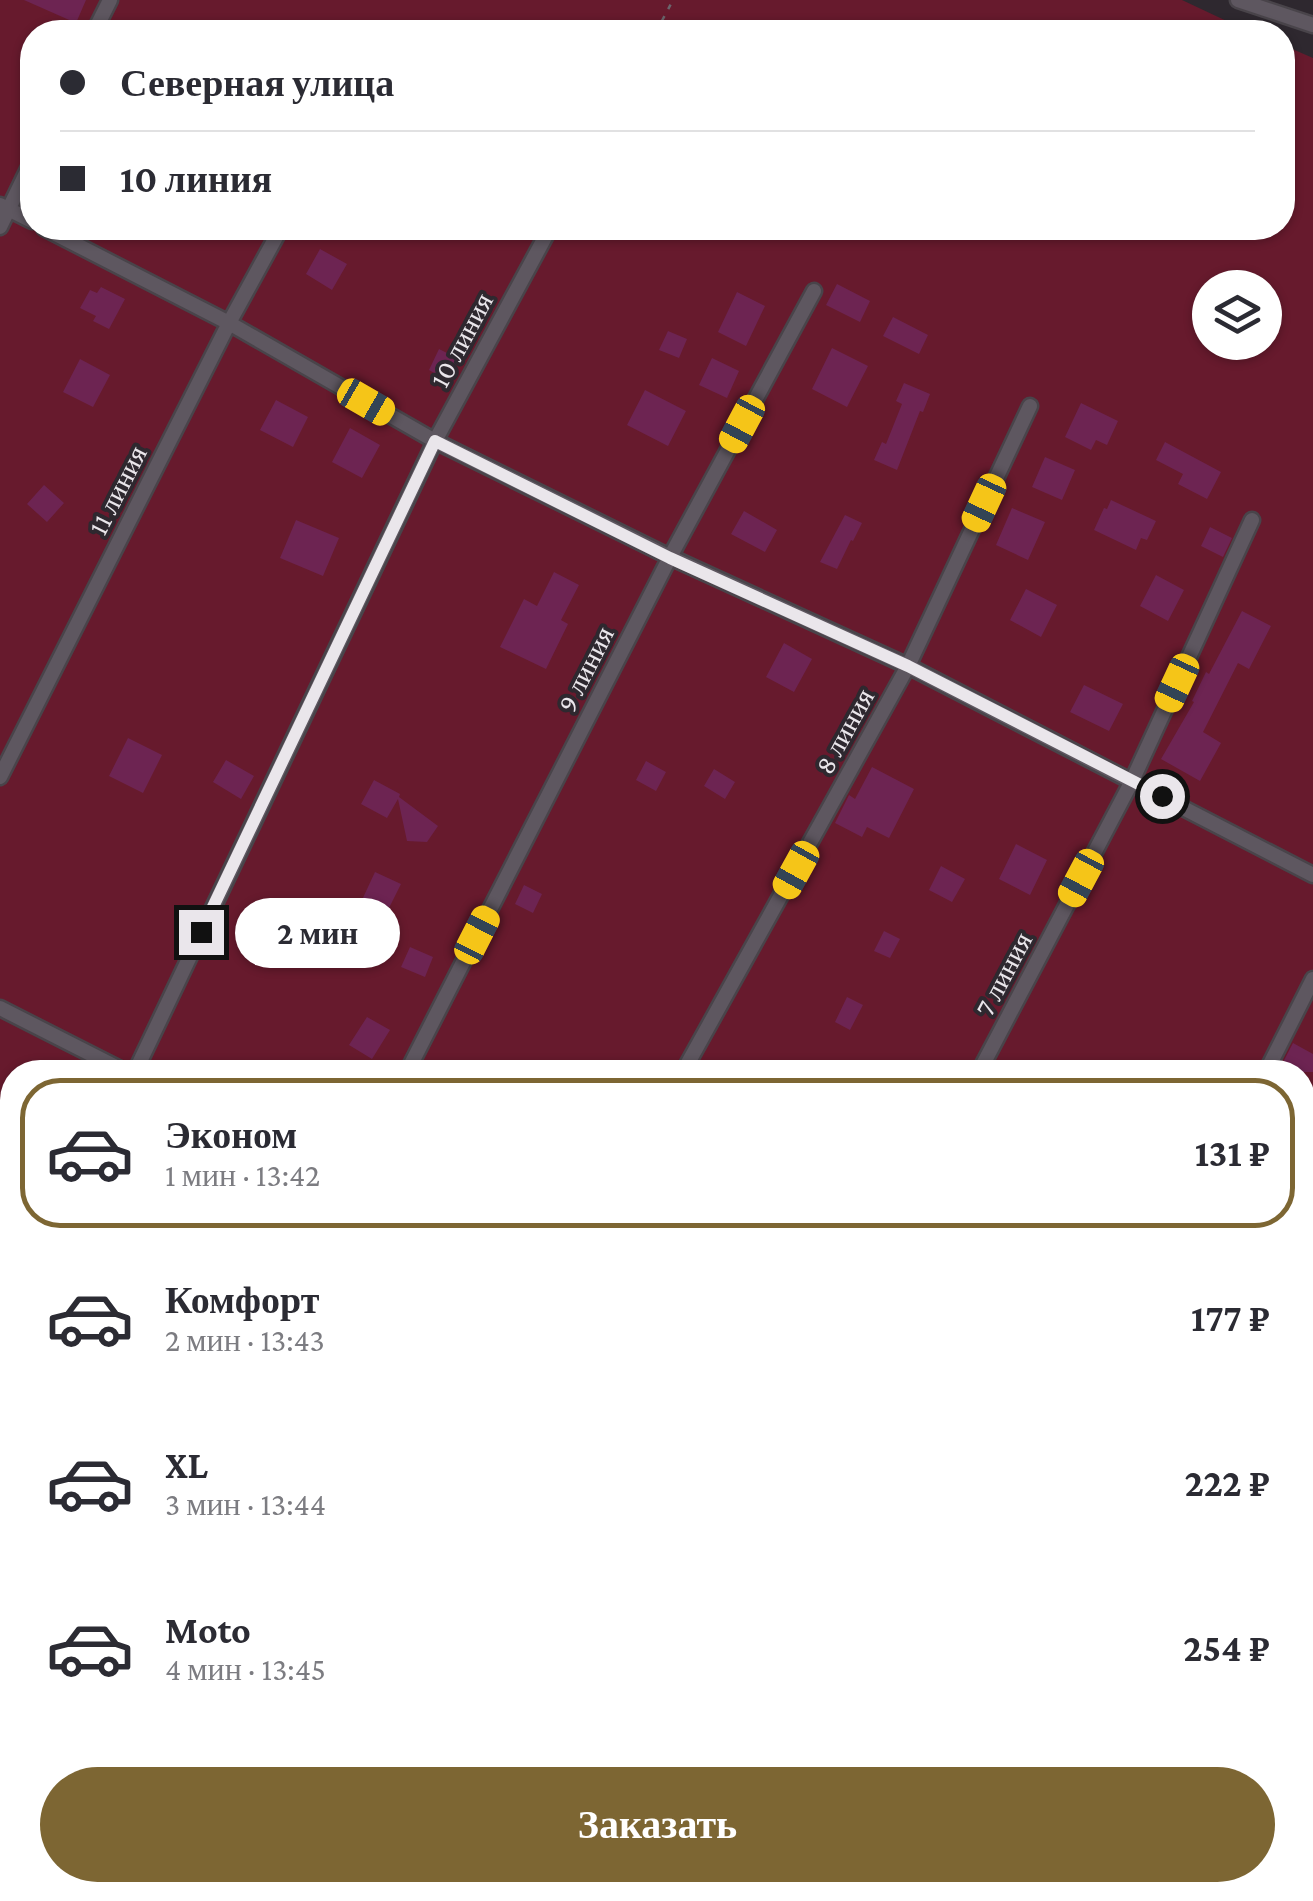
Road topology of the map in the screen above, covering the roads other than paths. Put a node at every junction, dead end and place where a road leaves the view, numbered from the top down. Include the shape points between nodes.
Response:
1 (1238, 0) edge
2 (1313, 25) edge
3 (20, 181) edge
4 (5, 207) edge
5 (0, 227) edge
6 (67, 240) edge
7 (274, 240) edge
8 (544, 240) edge
9 (814, 292) dead end
10 (229, 323) junction
11 (1030, 406) dead end
12 (435, 441) junction
13 (1252, 520) dead end
14 (670, 558) junction
15 (908, 666) junction
16 (0, 777) edge
17 (1132, 781) junction
18 (1313, 875) edge
19 (1313, 979) edge
20 (0, 1008) edge
21 (102, 1060) edge
22 (140, 1060) edge
23 (413, 1060) edge
24 (690, 1060) edge
25 (985, 1060) edge
26 (1272, 1060) edge

1 - 2 street
3 - 4 street
4 - 5 street
6 - 10 street
7 - 10 street, 11 линия
8 - 12 street, 10 линия
9 - 14 street, 9 линия
10 - 12 street
10 - 16 street, 11 линия
11 - 15 street, 8 линия
12 - 14 street
12 - 22 street, 10 линия
13 - 17 street, 7 линия
14 - 15 street
14 - 23 street, 9 линия
15 - 17 street
15 - 24 street, 8 линия
17 - 18 street
17 - 25 street, 7 линия
19 - 26 street
20 - 21 street

